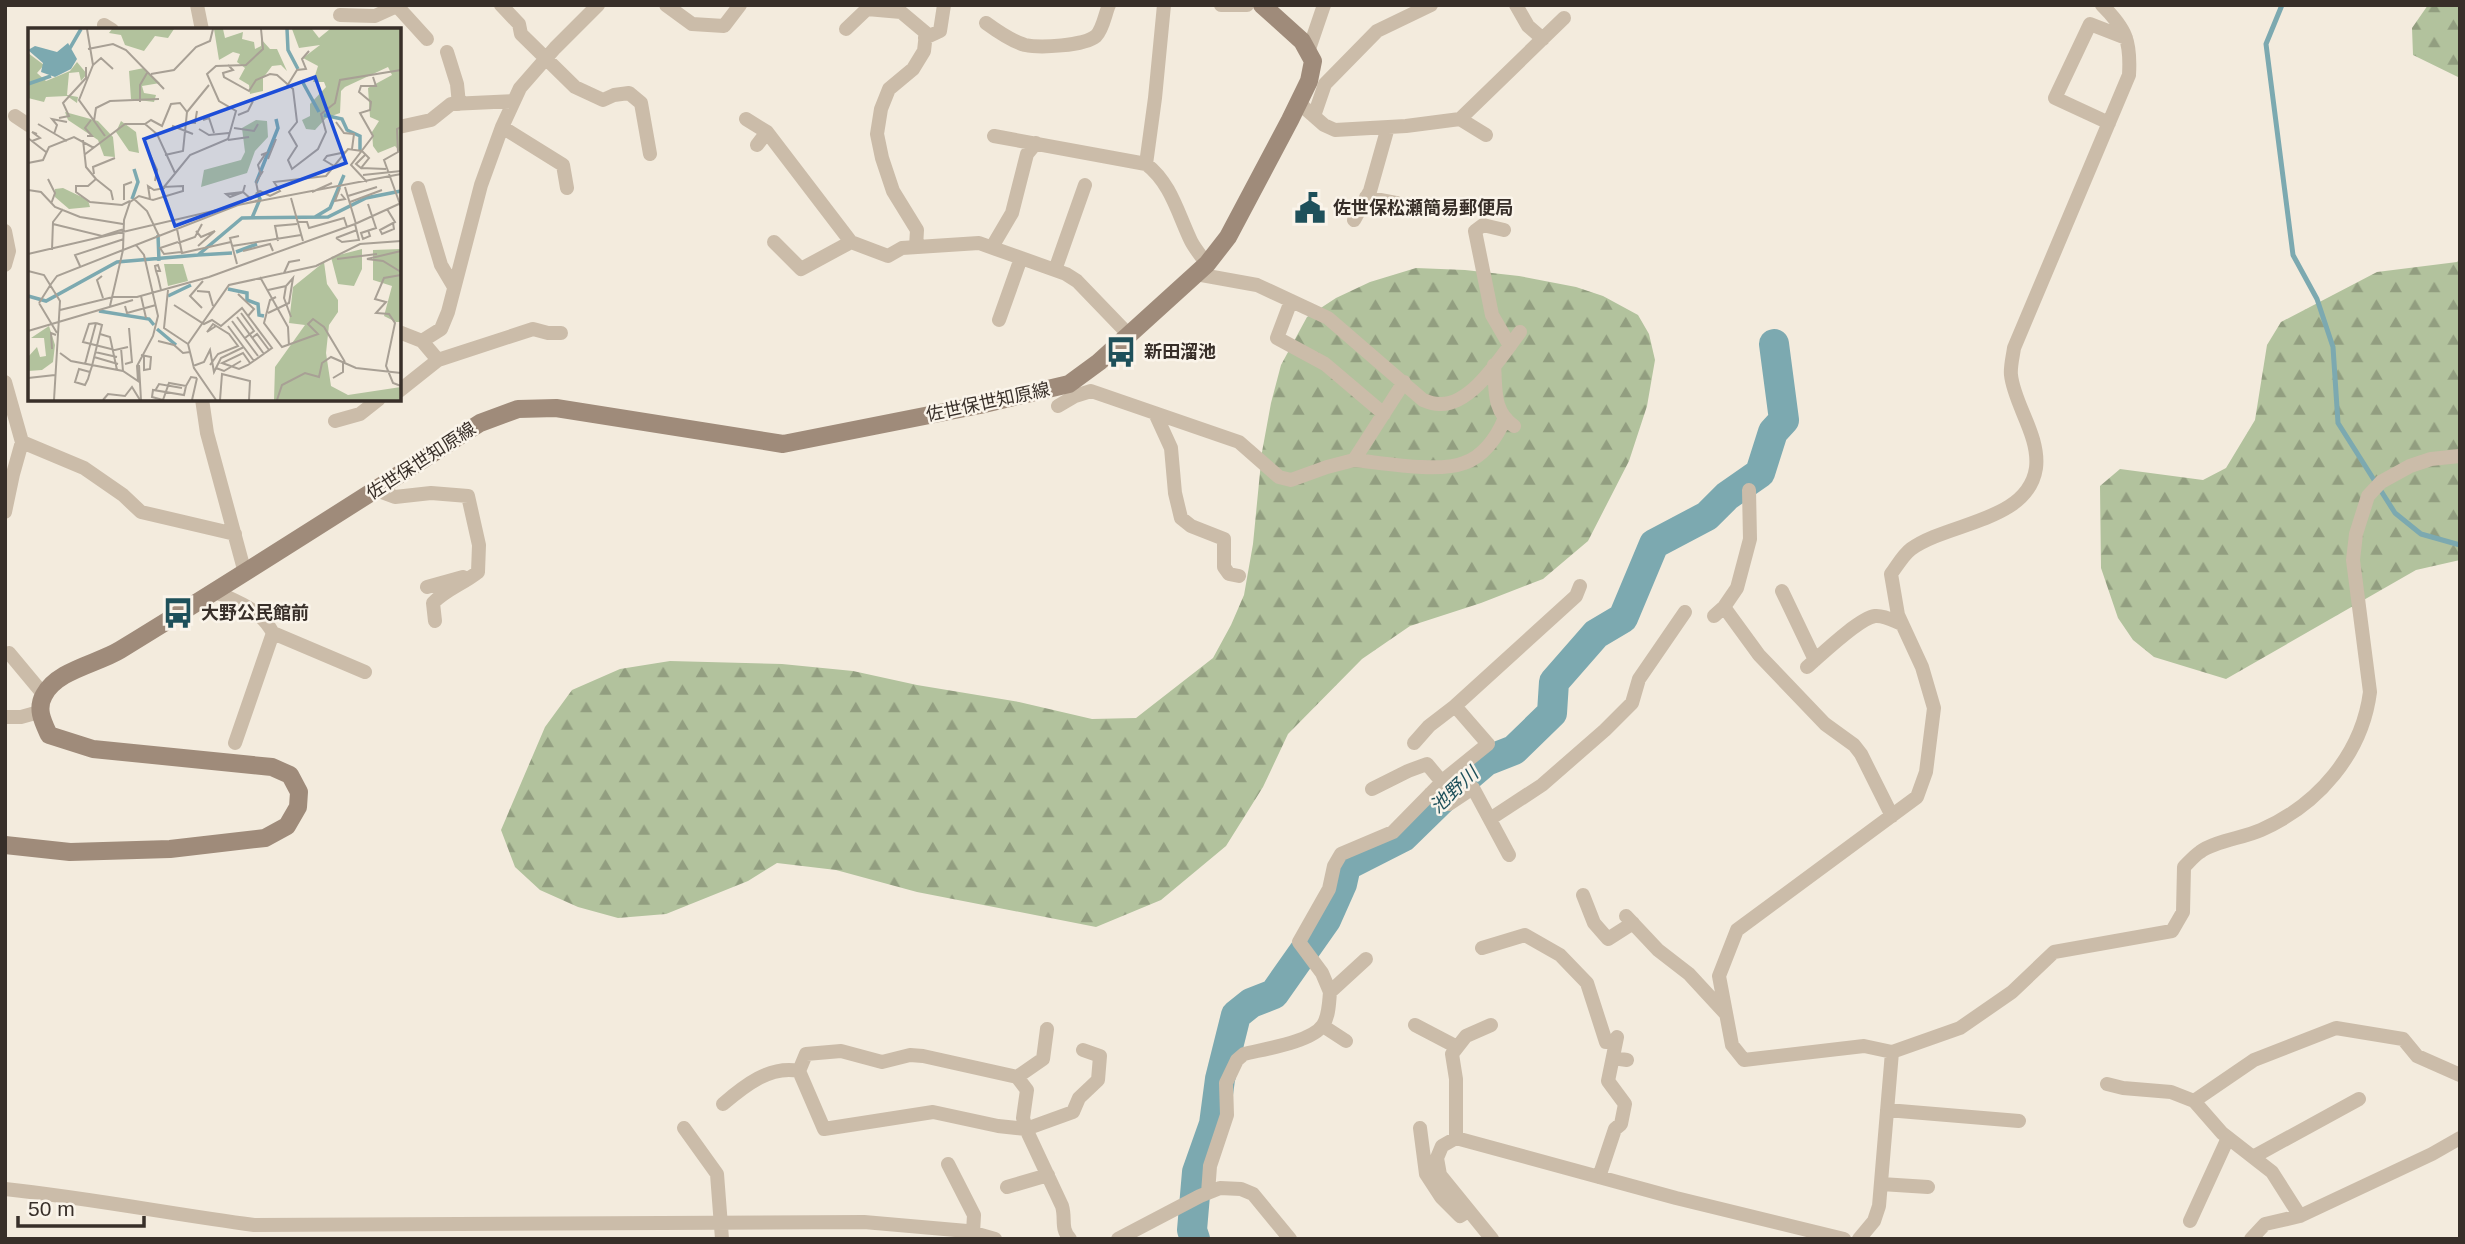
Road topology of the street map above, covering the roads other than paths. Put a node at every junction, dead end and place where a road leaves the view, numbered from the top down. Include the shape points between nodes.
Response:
1 (197, 5) edge
2 (501, 5) edge
3 (598, 5) edge
4 (666, 5) edge
5 (740, 5) edge
6 (944, 5) edge
7 (1109, 5) edge
8 (1164, 5) edge
9 (1221, 5) edge
10 (1247, 5) edge
11 (1262, 5) edge
12 (1324, 5) edge
13 (1431, 5) edge
14 (1516, 5) edge
15 (2102, 5) edge
16 (397, 6) edge
17 (340, 17) edge
18 (1564, 19) dead end
19 (985, 23) dead end
20 (202, 28) edge
21 (846, 29) dead end
22 (925, 38) junction
23 (2126, 38) junction
24 (427, 39) dead end
25 (1543, 39) junction
26 (447, 52) dead end
27 (1308, 52) junction
28 (545, 59) junction
29 (514, 101) junction
30 (1299, 103) junction
31 (459, 104) junction
32 (1314, 116) junction
33 (15, 117) dead end
34 (746, 119) dead end
35 (1460, 119) junction
36 (2109, 123) junction
37 (28, 125) edge
38 (401, 127) edge
39 (502, 127) junction
40 (1388, 127) junction
41 (767, 132) junction
42 (1486, 135) dead end
43 (994, 136) dead end
44 (1036, 144) junction
45 (757, 145) dead end
46 (650, 154) dead end
47 (1146, 164) junction
48 (1085, 185) dead end
49 (418, 188) dead end
50 (567, 188) dead end
51 (1366, 197) junction
52 (1398, 203) dead end
53 (1354, 219) dead end
54 (1504, 230) dead end
55 (5, 231) edge
56 (774, 242) dead end
57 (851, 242) junction
58 (916, 247) junction
59 (992, 247) junction
60 (1021, 258) junction
61 (5, 265) edge
62 (1201, 269) junction
63 (1055, 270) junction
64 (454, 287) junction
65 (1291, 301) junction
66 (999, 320) dead end
67 (1520, 332) dead end
68 (401, 333) edge
69 (561, 333) dead end
70 (1129, 335) junction
71 (422, 341) junction
72 (1510, 346) junction
73 (438, 360) junction
74 (1494, 365) junction
75 (5, 382) edge
76 (1404, 382) junction
77 (1080, 386) junction
78 (401, 389) edge
79 (202, 401) edge
80 (376, 401) edge
81 (1058, 406) dead end
82 (1155, 413) junction
83 (1384, 414) junction
84 (335, 421) dead end
85 (22, 442) junction
86 (2460, 456) edge
87 (1354, 460) junction
88 (376, 490) junction
89 (1749, 490) dead end
90 (5, 512) edge
91 (235, 534) junction
92 (478, 572) junction
93 (245, 573) junction
94 (1239, 576) dead end
95 (1580, 586) dead end
96 (426, 587) dead end
97 (1782, 591) dead end
98 (216, 592) junction
99 (1685, 612) dead end
100 (435, 621) dead end
101 (1902, 624) junction
102 (273, 633) junction
103 (9, 653) dead end
104 (365, 672) dead end
105 (41, 703) junction
106 (1455, 706) junction
107 (5, 717) edge
108 (235, 743) dead end
109 (1414, 743) dead end
110 (1442, 782) junction
111 (1372, 789) dead end
112 (1430, 794) junction
113 (1892, 816) junction
114 (1490, 819) junction
115 (5, 845) edge
116 (1509, 855) dead end
117 (1583, 895) dead end
118 (1482, 948) dead end
119 (1366, 959) dead end
120 (1330, 992) junction
121 (1726, 1014) junction
122 (1415, 1025) dead end
123 (1491, 1025) dead end
124 (1323, 1026) junction
125 (1047, 1029) dead end
126 (1346, 1041) dead end
127 (1457, 1047) junction
128 (1083, 1050) dead end
129 (1892, 1052) junction
130 (799, 1070) junction
131 (2460, 1075) edge
132 (1017, 1077) junction
133 (2107, 1084) dead end
134 (2359, 1099) dead end
135 (2194, 1101) junction
136 (723, 1104) dead end
137 (1887, 1110) junction
138 (2019, 1121) dead end
139 (684, 1128) dead end
140 (1420, 1128) dead end
141 (1026, 1129) junction
142 (1456, 1138) junction
143 (2228, 1138) junction
144 (2460, 1138) edge
145 (2253, 1157) junction
146 (948, 1164) dead end
147 (1048, 1175) junction
148 (1599, 1177) junction
149 (1881, 1184) junction
150 (1007, 1187) dead end
151 (1928, 1187) dead end
152 (5, 1189) edge
153 (1199, 1197) junction
154 (1468, 1211) junction
155 (2300, 1216) junction
156 (2190, 1221) dead end
157 (722, 1223) junction
158 (345, 1226) junction
159 (973, 1233) junction
160 (355, 1239) edge
161 (722, 1239) edge
162 (995, 1239) edge
163 (1070, 1239) edge
164 (1118, 1239) edge
165 (1290, 1239) edge
166 (1492, 1239) edge
167 (1844, 1239) edge
168 (1859, 1239) edge
169 (2251, 1239) edge

1 - 20 street
2 - 28 street
3 - 28 street
4 - 5 street via 692,24 724,26
6 - 22 street via 940,31
7 - 19 street via 1098,34 1087,41 1025,45
8 - 47 street
9 - 10 street
11 - 27 main road
12 - 27 street
13 - 32 street via 1377,31 1325,84
14 - 25 street via 1528,26
15 - 23 street
16 - 17 street via 375,16
16 - 24 street
18 - 25 street
21 - 22 street via 867,9 901,12 926,33
22 - 58 street via 924,51 913,69 889,89 877,134 893,191 917,230
23 - 36 street via 2129,75
23 - 36 street via 2090,24 2055,98
25 - 35 street
26 - 31 street
27 - 30 main road, 佐世保世知原線 via 1312,61 1309,81
28 - 29 street
28 - 46 street via 575,87 603,100 629,93 641,103
29 - 31 street
29 - 39 street
30 - 32 street
30 - 62 main road, 佐世保世知原線 via 1228,237
31 - 38 street via 450,104 431,120
32 - 40 street via 1335,130
33 - 37 street
34 - 41 street
35 - 40 street
35 - 42 street
36 - 101 street via 2014,348 2011,375 2036,448 2036,469 2027,491 2012,506 1910,550 1891,574
39 - 50 street via 563,165
39 - 64 street
40 - 51 street
41 - 45 street
41 - 57 street
43 - 44 street
44 - 47 street
44 - 59 street via 1027,154 1012,213
47 - 62 street via 1177,204
48 - 63 street
49 - 64 street via 440,265
51 - 52 street
51 - 53 street
54 - 72 street via 1483,225 1475,231 1492,315
55 - 61 street via 9,251
56 - 57 street via 801,269
57 - 58 street via 888,256
58 - 59 street via 979,243
59 - 60 street
60 - 63 street
60 - 66 street
62 - 65 street via 1257,285
62 - 70 main road, 佐世保世知原線
63 - 70 street via 1077,281
64 - 71 street via 441,329
65 - 76 street via 1328,318
65 - 83 street via 1276,338 1325,364
67 - 72 street
68 - 71 street
69 - 73 street via 533,329
70 - 77 main road, 佐世保世知原線
71 - 73 street
72 - 74 street
73 - 78 street
74 - 76 street via 1477,387 1441,405 1423,400
74 - 87 street via 1494,396 1509,423 1466,463 1444,467
75 - 85 street
76 - 83 street
77 - 81 street
77 - 82 street
77 - 88 main road, 佐世保世知原線 via 1069,384 783,443 556,408 518,409 480,423
79 - 91 street
80 - 84 street via 360,414
82 - 87 street via 1239,442 1279,477 1291,480
82 - 94 street via 1171,448 1181,518 1224,539 1224,567 1228,574
83 - 87 street
85 - 90 street
85 - 91 street via 85,468 141,512
86 - 129 street via 2410,466 2381,482 2368,496 2353,560 2369,702 2355,744 2331,782 2295,812 2261,830 2201,851 2184,867 2183,912 2172,931 2054,952 2012,992 1960,1028
88 - 92 street via 395,497 431,493 468,496 479,545
88 - 93 main road, 佐世保世知原線
89 - 113 street via 1750,539 1737,588 1719,611 1825,724 1854,745
91 - 93 street
92 - 96 street
92 - 100 street via 433,603
93 - 98 main road, 佐世保世知原線
95 - 106 street via 1576,596
97 - 101 street via 1811,663 1872,616
98 - 102 street via 259,613
98 - 105 main road, 佐世保世知原線 via 107,658 62,677
99 - 114 street via 1639,680 1632,703 1542,785
101 - 113 street via 1934,708 1926,772 1917,797
102 - 104 street
102 - 108 street
103 - 105 street
105 - 107 street via 21,717
105 - 115 main road via 49,735 93,749 272,767 290,775 299,792 298,807 287,826 265,838 170,849 70,852
106 - 109 street
106 - 110 street via 1488,744
110 - 111 street via 1427,764
110 - 112 street
112 - 114 street via 1449,804 1473,788
112 - 120 street via 1393,832 1341,854 1334,866 1329,889 1299,942
113 - 121 street via 1737,930 1719,976
114 - 116 street
117 - 121 street via 1594,923 1608,939 1629,920
118 - 148 street via 1525,935 1560,955 1587,983 1606,1042 1617,1039 1620,1059 1608,1081 1625,1104
119 - 120 street
120 - 124 street
121 - 129 street via 1732,1045 1744,1060 1864,1046
122 - 127 street
123 - 127 street via 1466,1036
124 - 126 street
124 - 153 street via 1311,1036 1244,1054 1237,1060 1226,1083 1227,1115
125 - 132 street via 1043,1059
127 - 142 street via 1452,1054
128 - 141 street via 1100,1056 1098,1080 1079,1098 1073,1112
129 - 137 street
130 - 132 street via 806,1054 841,1051 882,1062 923,1056
130 - 136 street via 784,1068 745,1084
130 - 141 street via 824,1129 933,1112
131 - 135 street via 2417,1056 2403,1039 2336,1028 2254,1060
132 - 141 street via 1027,1090
133 - 135 street via 2171,1092
134 - 145 street
135 - 143 street
137 - 138 street
137 - 149 street
139 - 157 street via 717,1174
140 - 154 street via 1426,1174 1460,1216
141 - 147 street
142 - 148 street
142 - 154 street via 1442,1146 1437,1158 1440,1175
143 - 145 street
143 - 156 street
144 - 155 street
145 - 155 street via 2273,1172
146 - 159 street via 974,1215
147 - 150 street
147 - 163 street
148 - 167 street
149 - 151 street
149 - 168 street via 1874,1221
152 - 158 street via 254,1225
153 - 164 street
153 - 165 street via 1220,1188 1253,1194
154 - 166 street
155 - 169 street via 2265,1224
157 - 158 street
157 - 159 street via 864,1222
157 - 161 street
158 - 160 street
159 - 162 street

